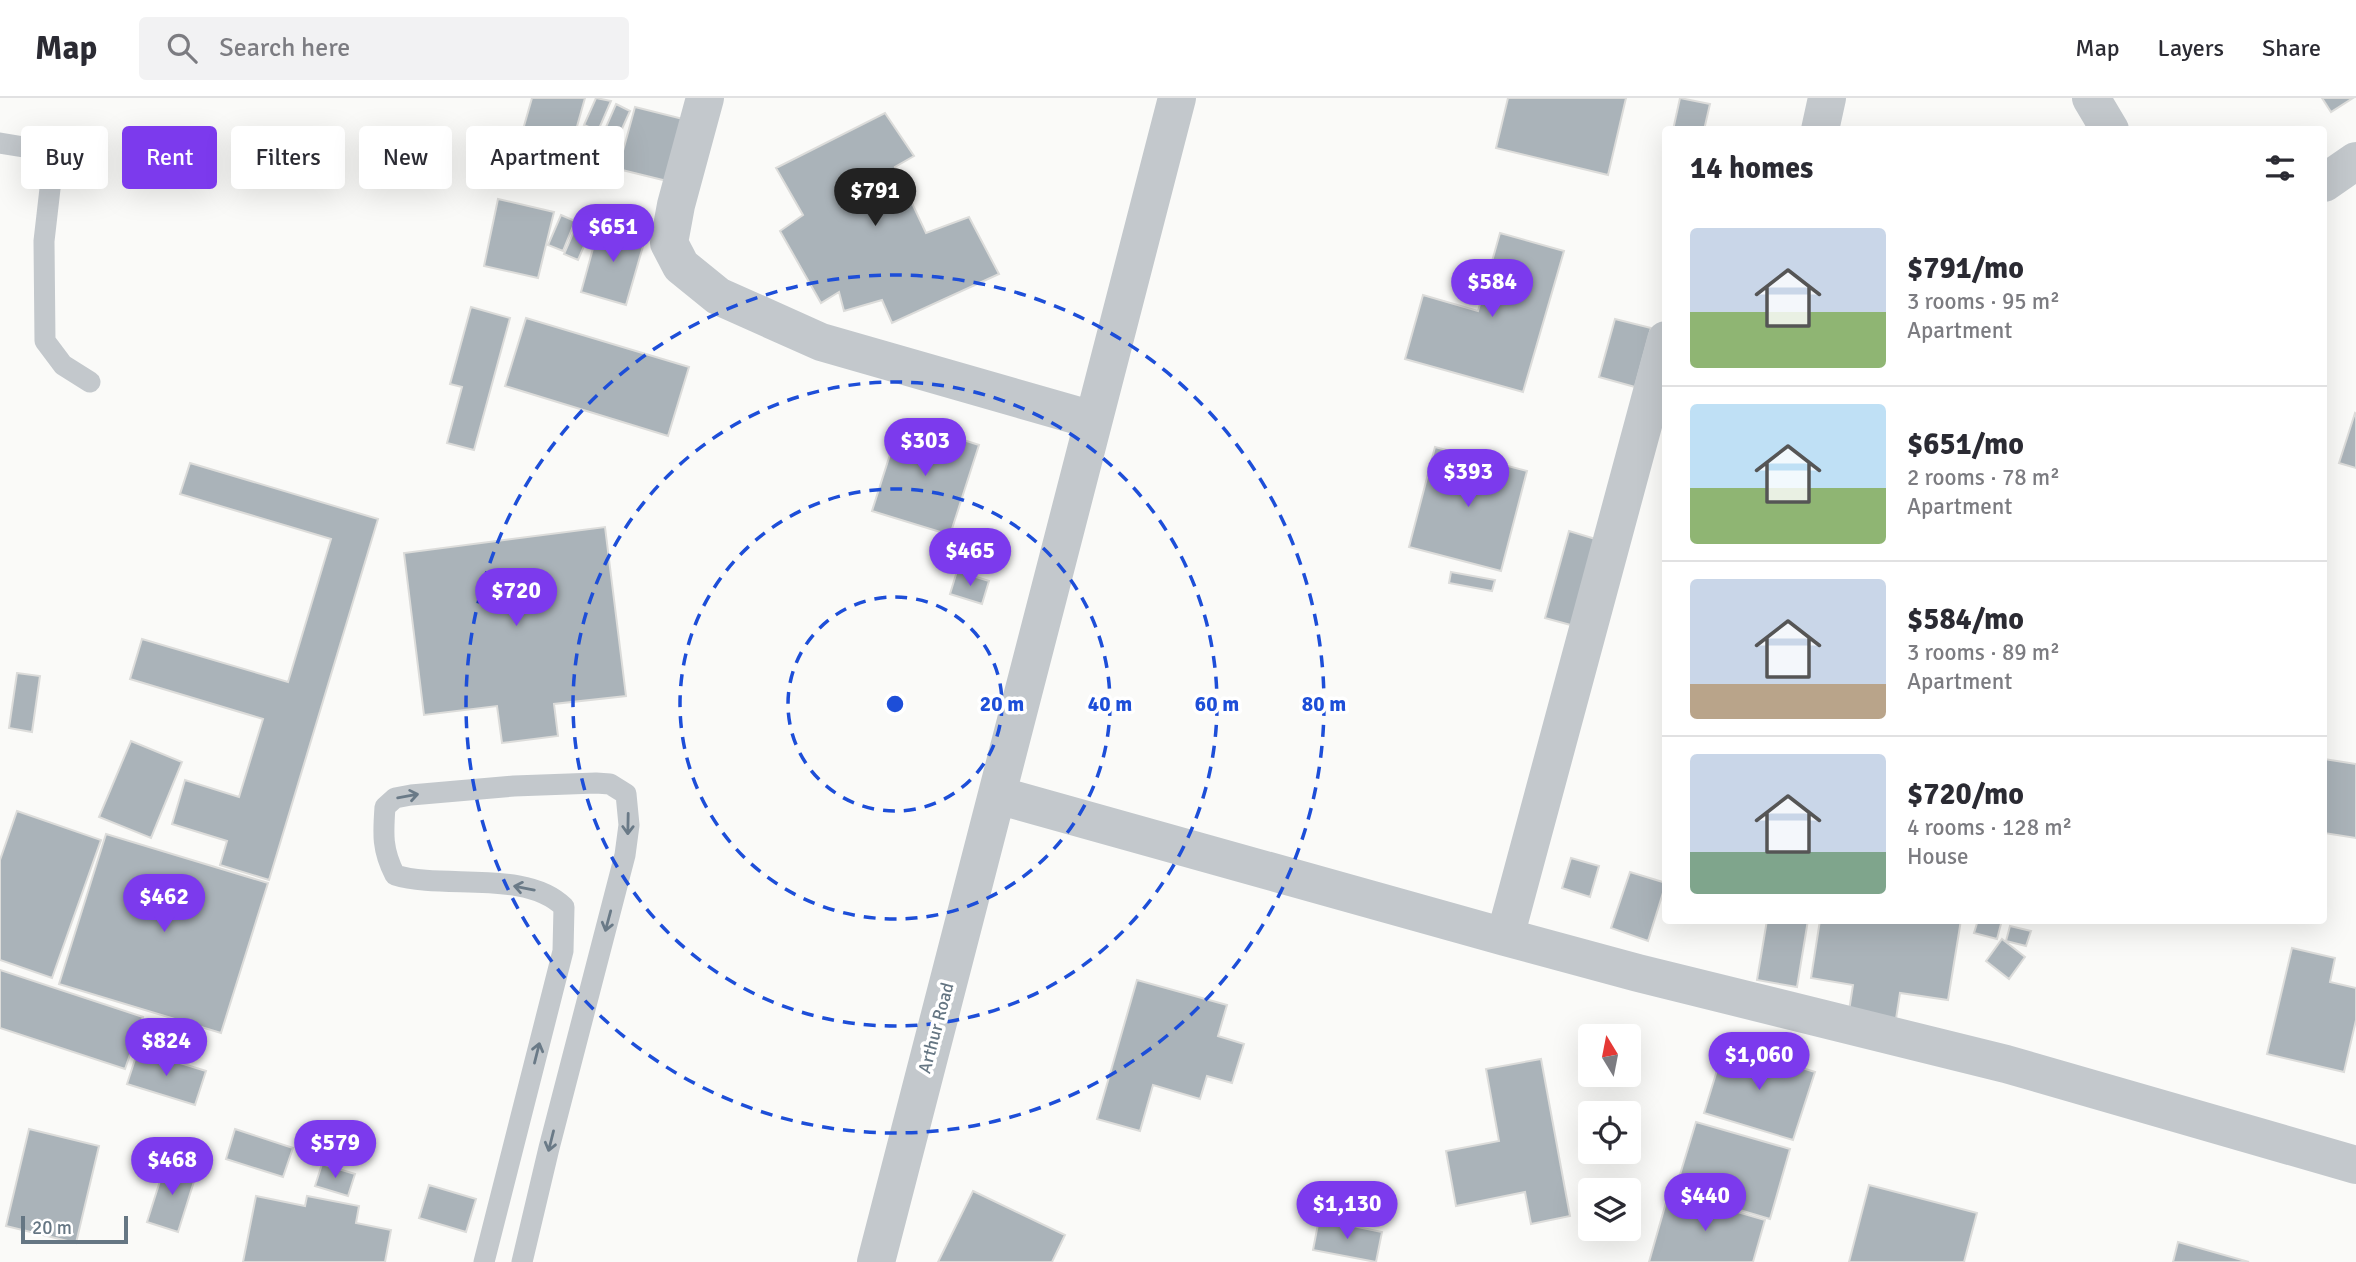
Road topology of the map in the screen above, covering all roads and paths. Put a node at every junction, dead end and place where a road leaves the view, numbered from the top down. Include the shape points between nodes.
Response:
1 (705, 98) edge
2 (1177, 98) edge
3 (1827, 98) edge
4 (2091, 98) edge
5 (1821, 126) edge
6 (2108, 126) edge
7 (0, 143) edge
8 (2356, 160) edge
9 (2327, 181) edge
10 (1662, 355) edge
11 (90, 382) dead end
12 (1093, 420) junction
13 (997, 795) junction
14 (1506, 937) junction
15 (2356, 1165) edge
16 (484, 1262) edge
17 (523, 1262) edge
18 (876, 1262) edge

1 - 12 street via 669,243 681,266 718,296 821,342
2 - 12 street, Arthur Road
3 - 5 street
4 - 6 street
7 - 11 lane via 36,149 48,161 45,341 62,365
8 - 9 street
10 - 14 street
12 - 13 street, Arthur Road
13 - 14 street
13 - 18 street, Arthur Road
14 - 15 street via 2006,1064
16 -> 17 lane via 563,951 564,907 540,891 516,886 413,881 395,875 383,839 385,807 395,798 449,791 610,784 626,794 629,825 625,855

